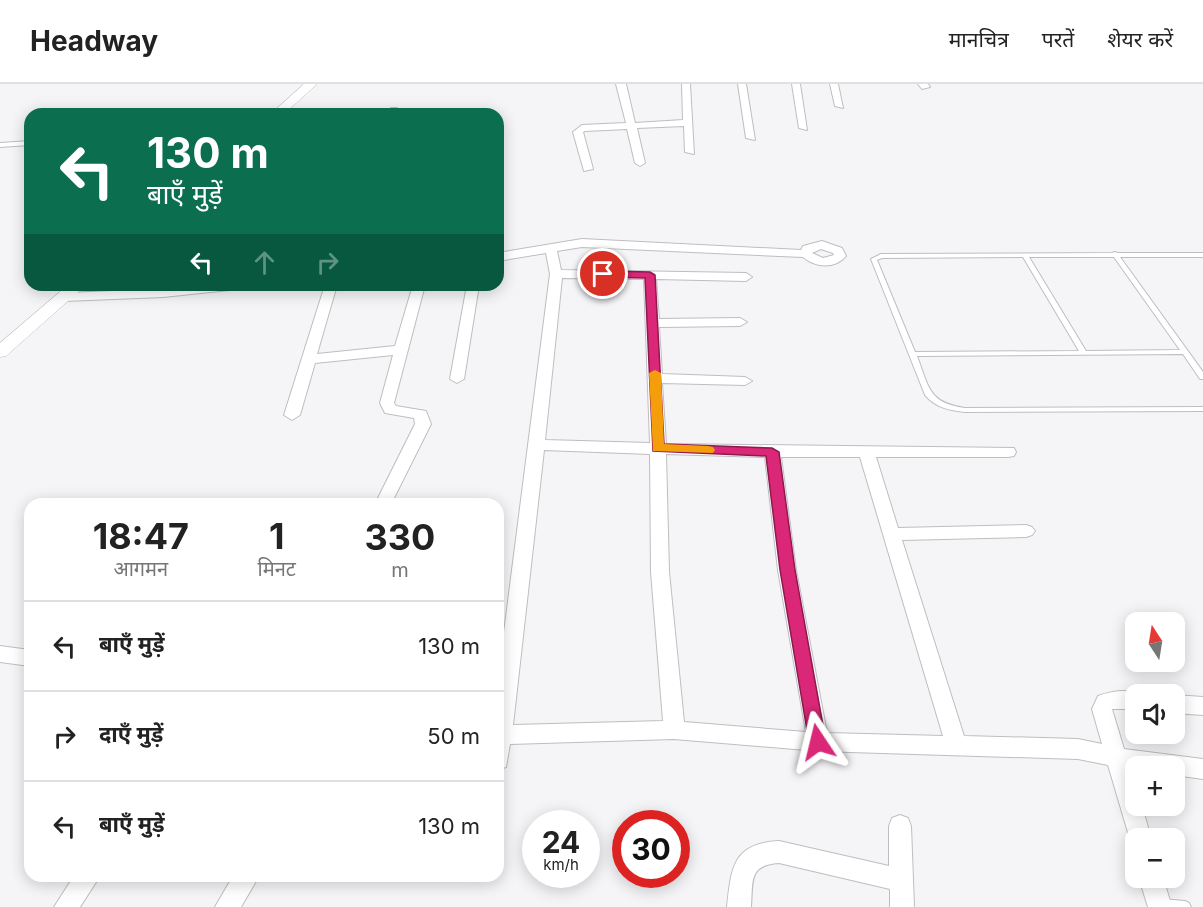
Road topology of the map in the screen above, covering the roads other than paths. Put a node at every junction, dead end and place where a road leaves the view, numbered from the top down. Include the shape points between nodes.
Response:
1 (311, 84) edge
2 (621, 84) edge
3 (686, 84) edge
4 (742, 84) edge
5 (796, 84) edge
6 (834, 84) edge
7 (840, 106) dead end
8 (284, 108) edge
9 (688, 123) junction
10 (630, 125) junction
11 (804, 128) dead end
12 (751, 138) dead end
13 (24, 144) edge
14 (0, 145) edge
15 (690, 152) dead end
16 (640, 163) dead end
17 (588, 169) dead end
18 (551, 250) junction
19 (806, 254) dead end
20 (1115, 254) junction
21 (1025, 255) junction
22 (1203, 255) edge
23 (504, 256) edge
24 (556, 274) junction
25 (650, 275) junction
26 (746, 277) dead end
27 (71, 291) edge
28 (183, 291) edge
29 (329, 291) edge
30 (417, 291) edge
31 (471, 291) edge
32 (64, 297) junction
33 (740, 322) dead end
34 (653, 323) junction
35 (401, 350) junction
36 (0, 352) edge
37 (1083, 352) junction
38 (1184, 352) junction
39 (914, 354) junction
40 (310, 359) junction
41 (1203, 377) edge
42 (457, 378) dead end
43 (655, 378) junction
44 (745, 381) dead end
45 (1203, 409) edge
46 (292, 415) dead end
47 (536, 445) junction
48 (658, 448) junction
49 (772, 452) junction
50 (866, 452) junction
51 (1008, 452) dead end
52 (386, 498) edge
53 (1026, 531) dead end
54 (893, 534) junction
55 (0, 654) edge
56 (24, 657) edge
57 (1125, 700) edge
58 (1185, 705) edge
59 (1203, 706) edge
60 (504, 718) edge
61 (674, 730) junction
62 (504, 735) edge
63 (818, 742) junction
64 (957, 747) junction
65 (1117, 757) junction
66 (1203, 769) edge
67 (900, 826) dead end
68 (1137, 828) edge
69 (902, 880) junction
70 (84, 882) edge
71 (243, 882) edge
72 (1154, 888) edge
73 (1159, 906) edge
74 (66, 907) edge
75 (227, 907) edge
76 (739, 907) edge
77 (902, 907) edge
78 (1185, 907) edge

1 - 8 street
2 - 10 street
3 - 9 street
4 - 12 street
5 - 11 street
6 - 7 street
9 - 10 street
9 - 15 street
10 - 16 street
10 - 17 street via 582,128 578,132
13 - 14 lane
18 - 19 street via 582,243
18 - 23 street
18 - 24 street
20 - 21 lane
20 - 22 lane
20 - 38 lane
21 - 37 lane
21 - 39 lane via 876,257 874,262
24 - 25 street
24 - 47 street
25 - 26 street
25 - 34 street
27 - 32 street
28 - 32 street
29 - 40 street
30 - 35 street
31 - 42 street
32 - 36 street
33 - 34 street
34 - 43 street
35 - 40 street
35 - 52 street via 387,407 417,412 423,424
37 - 38 lane
37 - 39 lane
38 - 41 lane
39 - 45 lane via 929,395 947,408
40 - 46 street
43 - 44 street
43 - 48 street
47 - 48 street
47 - 60 street
48 - 49 street
48 - 61 street via 660,572
49 - 50 street
49 - 63 street
50 - 51 street
50 - 54 street
53 - 54 street
54 - 64 street
55 - 56 street
57 - 65 street via 1105,702 1102,709
58 - 59 street
61 - 62 street
61 - 63 street
63 - 64 street
64 - 65 street via 1078,749
65 - 66 street
65 - 68 street
67 - 69 street
69 - 76 street via 767,852 747,861
69 - 77 street
70 - 74 street
71 - 75 street
72 - 73 street
73 - 78 lane

